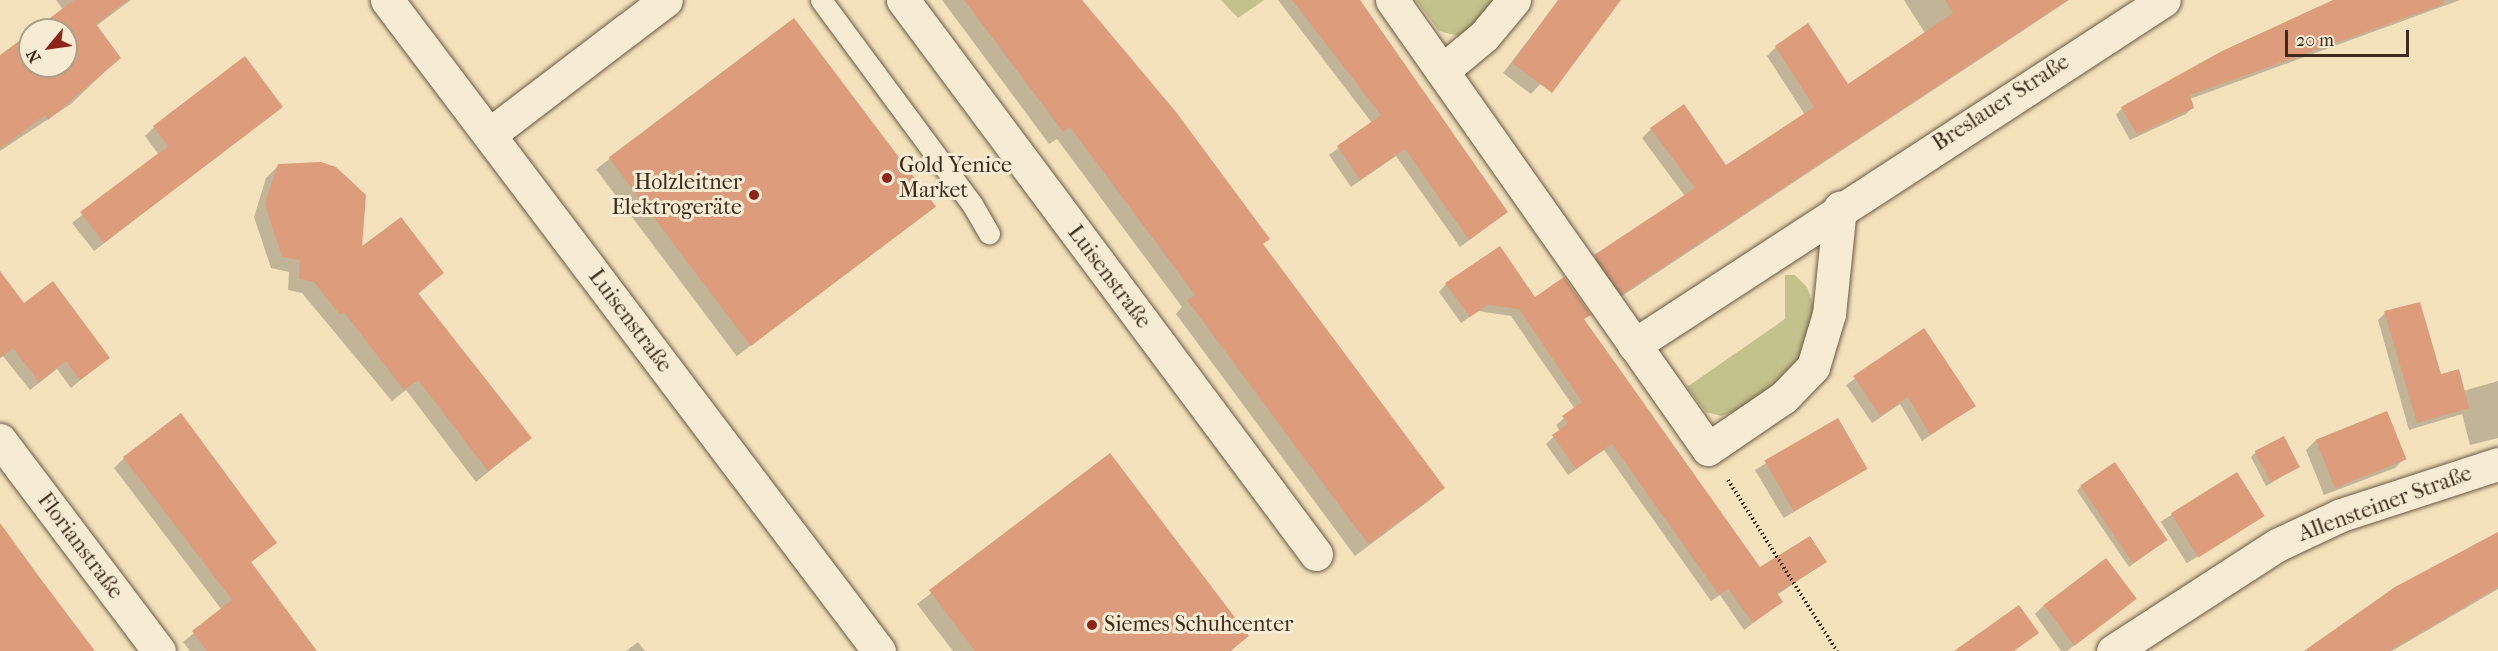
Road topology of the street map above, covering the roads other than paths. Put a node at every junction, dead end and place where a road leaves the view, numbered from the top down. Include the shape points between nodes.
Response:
1 (387, 0) edge
2 (666, 0) edge
3 (821, 0) edge
4 (903, 0) edge
5 (1392, 0) edge
6 (1514, 0) edge
7 (2164, 0) edge
8 (1442, 71) junction
9 (490, 134) junction
10 (1840, 208) junction
11 (989, 234) dead end
12 (1634, 345) junction
13 (0, 440) edge
14 (2498, 464) edge
15 (1316, 554) dead end
16 (2150, 638) edge
17 (159, 651) edge
18 (879, 651) edge
19 (2113, 651) edge

1 - 9 street, Luisenstraße
2 - 9 street
3 - 11 lane via 972,204
4 - 15 street, Luisenstraße
5 - 8 street
6 - 8 street via 1484,36
7 - 10 street, Breslauer Straße
8 - 12 street
9 - 18 street, Luisenstraße
10 - 12 street, Breslauer Straße
10 - 12 street via 1829,314 1813,367 1784,397 1708,449
13 - 17 street, Florianstraße
14 - 16 street, Allensteiner Straße via 2341,515 2277,544
16 - 19 street, Allensteiner Straße

